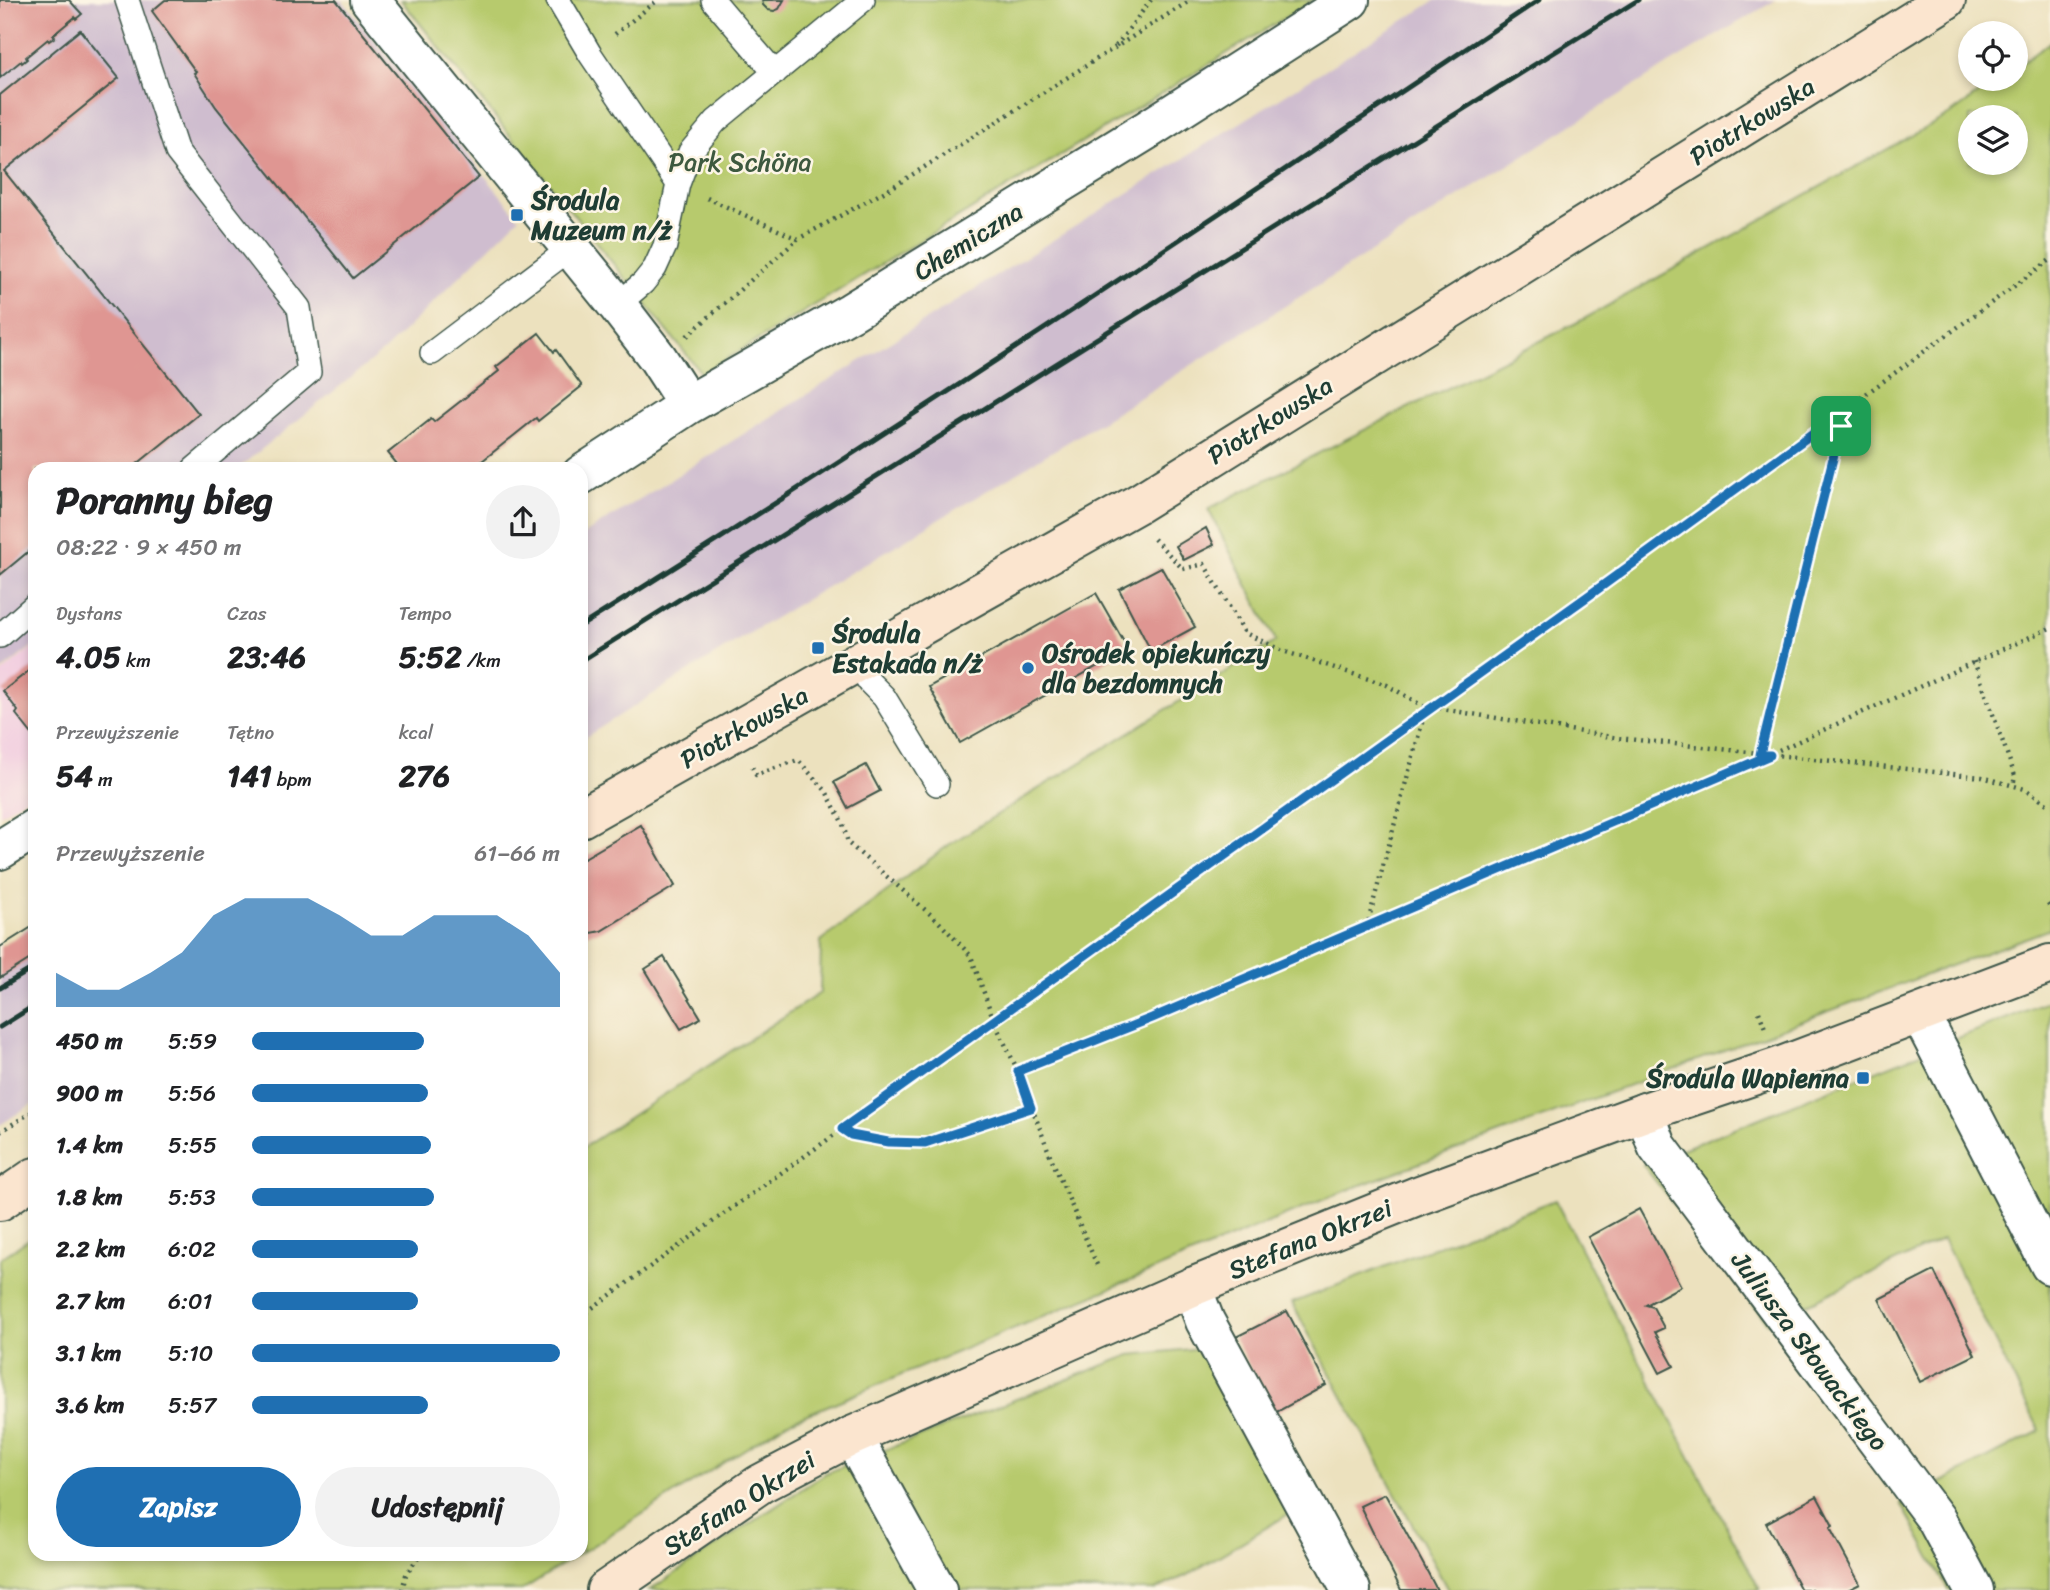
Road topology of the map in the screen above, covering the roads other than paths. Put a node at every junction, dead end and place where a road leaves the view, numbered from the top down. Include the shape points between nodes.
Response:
1 (127, 0) edge
2 (370, 0) edge
3 (558, 0) edge
4 (713, 0) edge
5 (863, 0) edge
6 (1350, 0) edge
7 (1946, 0) edge
8 (775, 73) junction
9 (678, 184) junction
10 (571, 248) junction
11 (617, 304) junction
12 (432, 353) dead end
13 (688, 405) junction
14 (202, 462) edge
15 (588, 470) edge
16 (28, 611) edge
17 (0, 636) edge
18 (858, 663) junction
19 (937, 784) dead end
20 (588, 814) edge
21 (28, 832) edge
22 (0, 850) edge
23 (2050, 964) edge
24 (1920, 1014) junction
25 (1645, 1112) junction
26 (28, 1182) edge
27 (0, 1201) edge
28 (2050, 1265) edge
29 (1192, 1287) junction
30 (852, 1436) junction
31 (606, 1590) edge
32 (937, 1590) edge
33 (1351, 1590) edge
34 (1975, 1590) edge

1 - 14 lane via 177,152 299,308 309,372
2 - 10 street
3 - 9 lane
4 - 8 lane
5 - 8 lane
6 - 13 street, Chemiczna via 875,298
7 - 18 street, Piotrkowska via 1132,506
8 - 9 lane via 716,121 690,152
9 - 11 lane via 665,246 655,268
10 - 11 street
10 - 12 lane
11 - 13 street
13 - 15 street, Chemiczna
16 - 17 lane
18 - 19 lane
18 - 20 street, Piotrkowska
21 - 22 street
23 - 24 street, Stefana Okrzei
24 - 25 street, Stefana Okrzei
24 - 28 street
25 - 29 street, Stefana Okrzei via 1417,1196
25 - 34 street, Juliusza Słowackiego via 1657,1146 1936,1519
26 - 27 street
29 - 30 street, Stefana Okrzei
29 - 33 street via 1205,1321
30 - 31 street, Stefana Okrzei via 760,1484
30 - 32 street

